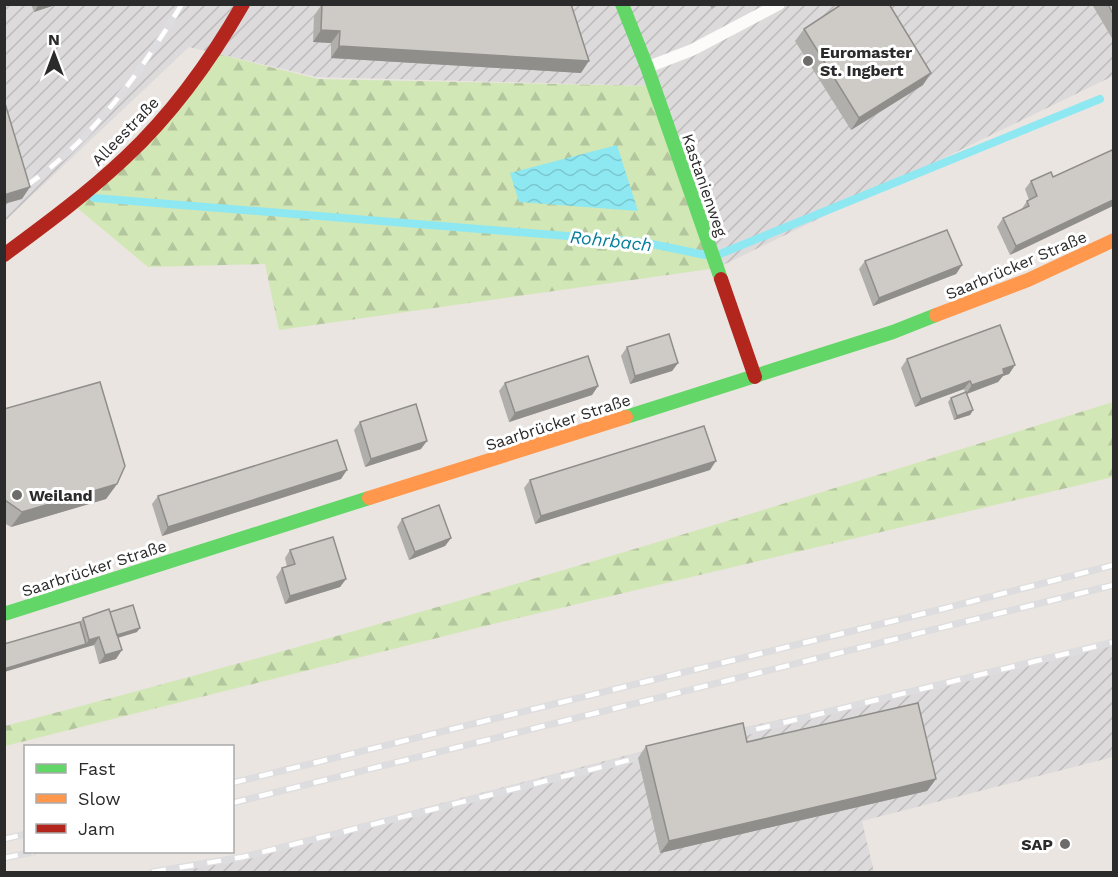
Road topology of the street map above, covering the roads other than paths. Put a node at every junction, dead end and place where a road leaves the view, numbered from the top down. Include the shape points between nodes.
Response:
1 (243, 4) edge
2 (622, 4) edge
3 (779, 4) edge
4 (647, 67) junction
5 (1113, 240) edge
6 (4, 255) edge
7 (755, 377) junction
8 (4, 614) edge

1 - 6 main road, Alleestraße via 212,53 148,134 110,172
2 - 4 main road, Kastanienweg
3 - 4 lane via 692,50
4 - 7 main road, Kastanienweg
5 - 7 main road, Saarbrücker Straße via 975,302
7 - 8 main road, Saarbrücker Straße

